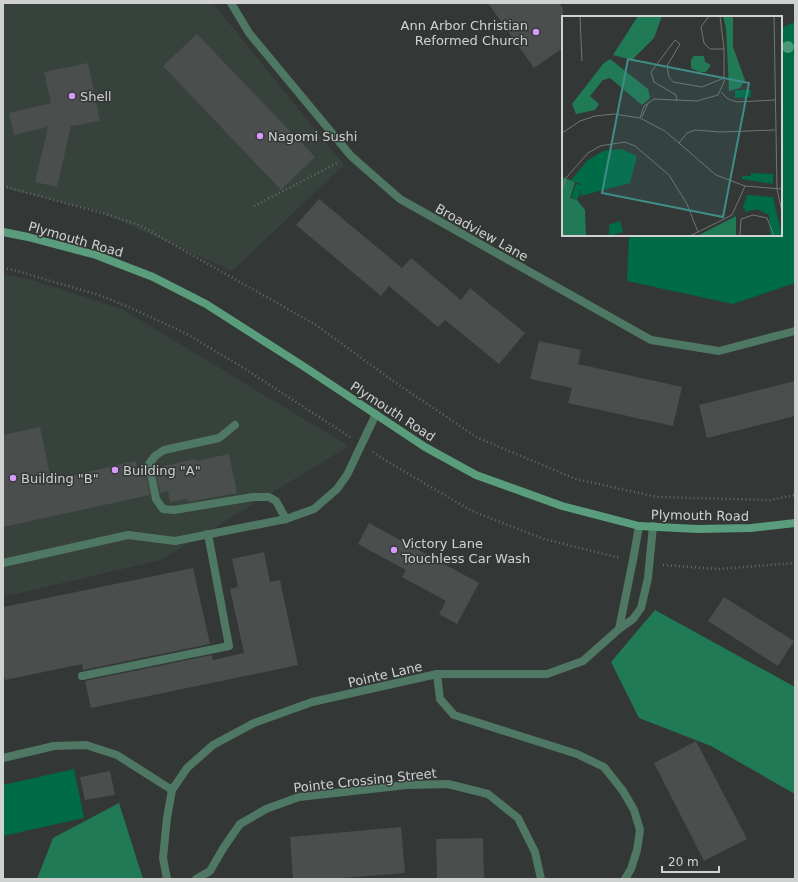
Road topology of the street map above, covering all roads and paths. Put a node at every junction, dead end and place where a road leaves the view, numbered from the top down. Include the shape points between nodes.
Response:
1 (231, 3) edge
2 (350, 156) junction
3 (3, 186) edge
4 (254, 206) dead end
5 (3, 232) edge
6 (3, 268) edge
7 (795, 331) edge
8 (376, 414) junction
9 (235, 425) dead end
10 (362, 444) junction
11 (795, 496) edge
12 (286, 519) junction
13 (795, 523) edge
14 (639, 526) junction
15 (653, 526) junction
16 (208, 534) junction
17 (618, 558) dead end
18 (3, 563) edge
19 (795, 563) edge
20 (660, 565) dead end
21 (619, 629) junction
22 (437, 674) junction
23 (82, 676) dead end
24 (3, 758) edge
25 (172, 790) junction
26 (167, 879) edge
27 (196, 879) edge
28 (541, 879) edge
29 (624, 879) edge

1 - 2 street, Broadview Lane via 249,32
2 - 4 path
2 - 7 street, Broadview Lane via 400,199 651,340 719,351
3 - 11 path via 139,225 316,325 478,438 576,479 657,497 770,500
5 - 8 main road, Plymouth Road via 96,255 153,277 206,304
6 - 10 path via 102,296 186,333
8 - 10 street
8 - 14 main road, Plymouth Road via 425,447 476,475 562,506
9 - 12 street via 219,438 164,450 155,456 149,464 156,499 163,509 174,510 253,497 269,497 276,501
10 - 12 street via 337,489 314,509
10 - 17 path via 472,511 544,539
12 - 16 street
13 - 15 main road, Plymouth Road via 697,529
14 - 15 main road, Plymouth Road
14 - 21 street
15 - 21 street, Pointe Lane via 648,578 641,608
16 - 18 street via 175,541 128,535
16 - 23 street via 229,646
19 - 20 path via 718,569
21 - 22 street, Pointe Lane via 582,660 547,674
22 - 25 street, Pointe Lane via 312,702 254,723 213,745 186,768
22 - 29 street via 440,698 454,715 577,754 604,767 623,790 634,810 640,830 631,869
24 - 25 street via 54,746 86,745 117,755
25 - 26 street, Pointe Lane via 163,858
27 - 28 street, Pointe Crossing Street via 210,871 240,824 266,809 299,797 407,785 448,784 488,794 518,818 535,852

